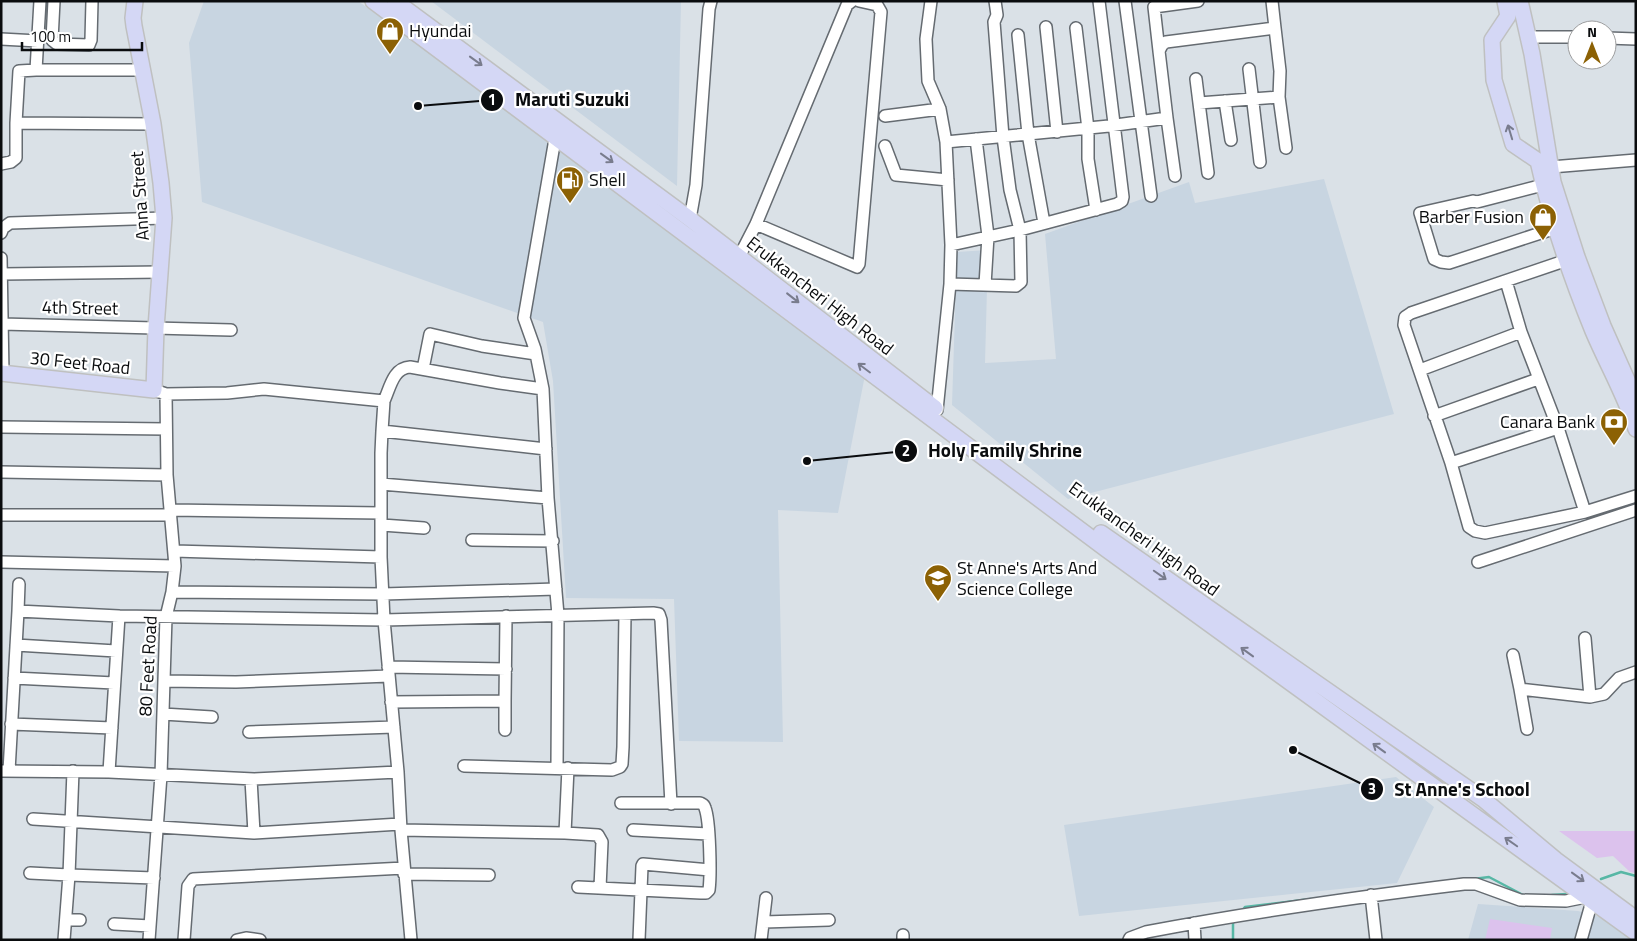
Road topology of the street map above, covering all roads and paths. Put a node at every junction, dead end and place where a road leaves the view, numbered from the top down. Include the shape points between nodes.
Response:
1 (40, 1) edge
2 (54, 1) edge
3 (92, 1) edge
4 (135, 1) edge
5 (372, 1) edge
6 (395, 1) edge
7 (711, 1) edge
8 (852, 1) edge
9 (859, 1) edge
10 (931, 1) edge
11 (996, 1) edge
12 (1099, 1) edge
13 (1125, 1) edge
14 (1198, 1) edge
15 (1272, 1) edge
16 (1505, 1) edge
17 (1520, 1) edge
18 (1046, 27) dead end
19 (1076, 28) dead end
20 (1275, 28) junction
21 (1526, 30) junction
22 (1018, 35) dead end
23 (1567, 36) edge
24 (1617, 38) edge
25 (1, 39) edge
26 (1636, 39) edge
27 (38, 41) junction
28 (1159, 51) junction
29 (1249, 69) dead end
30 (36, 70) junction
31 (144, 70) junction
32 (1196, 79) dead end
33 (1279, 97) junction
34 (1251, 99) junction
35 (1225, 101) junction
36 (1199, 103) junction
37 (940, 109) junction
38 (884, 116) dead end
39 (1167, 118) junction
40 (1140, 122) junction
41 (16, 123) junction
42 (153, 124) junction
43 (1114, 126) junction
44 (1088, 129) junction
45 (1057, 132) junction
46 (1028, 134) junction
47 (1003, 136) junction
48 (555, 139) junction
49 (976, 139) junction
50 (1231, 140) dead end
51 (946, 142) junction
52 (885, 146) dead end
53 (1286, 148) dead end
54 (1549, 160) junction
55 (1636, 160) edge
56 (1260, 162) dead end
57 (1, 164) edge
58 (1208, 173) dead end
59 (1176, 176) dead end
60 (948, 180) junction
61 (1543, 185) junction
62 (1151, 196) dead end
63 (1096, 210) junction
64 (164, 218) junction
65 (690, 219) junction
66 (756, 224) junction
67 (1044, 224) junction
68 (1556, 228) junction
69 (1020, 230) junction
70 (1, 232) edge
71 (988, 236) junction
72 (951, 245) junction
73 (739, 257) junction
74 (1, 258) edge
75 (1567, 260) junction
76 (161, 272) junction
77 (2, 274) edge
78 (1506, 281) junction
79 (950, 284) junction
80 (985, 285) junction
81 (768, 287) junction
82 (2, 324) edge
83 (156, 328) junction
84 (231, 330) dead end
85 (1521, 332) junction
86 (536, 354) junction
87 (423, 369) junction
88 (1420, 370) junction
89 (2, 373) edge
90 (1538, 379) junction
91 (544, 389) junction
92 (160, 392) junction
93 (1636, 400) edge
94 (384, 401) junction
95 (937, 410) junction
96 (1434, 416) junction
97 (1635, 422) edge
98 (1, 427) edge
99 (1558, 428) junction
100 (166, 429) junction
101 (382, 431) junction
102 (546, 449) junction
103 (1451, 463) junction
104 (1, 472) edge
105 (167, 475) junction
106 (1016, 475) junction
107 (381, 484) junction
108 (1636, 496) edge
109 (548, 498) junction
110 (1636, 510) edge
111 (1585, 512) junction
112 (171, 513) junction
113 (381, 513) junction
114 (1, 515) edge
115 (382, 525) junction
116 (424, 528) dead end
117 (472, 540) dead end
118 (553, 541) junction
119 (174, 551) junction
120 (381, 557) junction
121 (1, 562) edge
122 (1478, 562) dead end
123 (175, 566) junction
124 (19, 584) dead end
125 (556, 589) junction
126 (172, 592) junction
127 (383, 594) junction
128 (18, 611) junction
129 (625, 614) junction
130 (558, 615) junction
131 (118, 616) junction
132 (506, 616) junction
133 (166, 617) junction
134 (384, 620) junction
135 (1585, 638) dead end
136 (16, 645) junction
137 (116, 651) junction
138 (1513, 655) dead end
139 (506, 668) junction
140 (389, 672) junction
141 (1636, 672) edge
142 (14, 678) junction
143 (164, 681) junction
144 (114, 683) junction
145 (1520, 689) junction
146 (1590, 697) junction
147 (505, 701) junction
148 (391, 702) junction
149 (163, 714) junction
150 (212, 717) dead end
151 (8, 719) edge
152 (394, 727) junction
153 (112, 728) junction
154 (1527, 728) dead end
155 (505, 730) dead end
156 (249, 732) dead end
157 (464, 766) dead end
158 (563, 768) junction
159 (5, 771) edge
160 (73, 771) junction
161 (109, 772) junction
162 (398, 772) junction
163 (161, 775) junction
164 (251, 779) junction
165 (621, 803) dead end
166 (671, 804) junction
167 (33, 818) dead end
168 (71, 820) junction
169 (158, 827) junction
170 (401, 827) junction
171 (634, 830) dead end
172 (254, 833) junction
173 (565, 833) junction
174 (708, 834) junction
175 (1553, 866) junction
176 (710, 870) junction
177 (404, 871) junction
178 (30, 873) dead end
179 (69, 875) junction
180 (489, 875) dead end
181 (154, 878) junction
182 (578, 887) dead end
183 (600, 888) junction
184 (640, 890) junction
185 (1372, 895) junction
186 (1589, 895) junction
187 (766, 898) dead end
188 (1636, 919) edge
189 (66, 920) junction
190 (80, 920) dead end
191 (829, 920) dead end
192 (764, 922) junction
193 (1194, 923) junction
194 (114, 924) dead end
195 (150, 926) junction
196 (1636, 933) edge
197 (1141, 937) edge
198 (64, 940) edge
199 (153, 940) edge
200 (184, 940) edge
201 (237, 940) edge
202 (260, 940) edge
203 (411, 940) edge
204 (639, 940) edge
205 (761, 940) edge
206 (1129, 940) edge
207 (1195, 940) edge
208 (1376, 940) edge
209 (1581, 940) edge

1 - 27 street
2 - 3 street via 52,40 57,44 89,46
4 - 31 main road, Anna Street via 134,26
5 - 48 main road
6 -> 65 main road, Erukkancheri High Road
7 - 65 street via 696,185
8 - 66 street via 847,5
9 - 66 street via 877,5 881,12 859,264 857,267
10 - 37 street via 926,39 928,81
11 - 47 street via 994,22
12 - 43 street
13 - 40 street
14 - 28 street via 1154,7
15 - 20 street
61 -> 16 main road via 1538,161 1513,144 1494,80 1492,40 1508,16
17 - 21 main road
18 - 45 street
19 - 44 street
20 - 28 street via 1166,42
20 - 33 street via 1280,70
21 - 23 street
21 - 54 main road
22 - 46 street
24 - 26 street
25 - 27 street
27 - 30 street
28 - 39 street
29 - 34 street
30 - 31 street
30 - 41 street via 19,71
31 - 42 main road, Anna Street
32 - 36 street
33 - 34 street
33 - 53 street
34 - 35 street
34 - 56 street
35 - 36 street
35 - 50 street
36 - 58 street
37 - 38 street
37 - 51 street
39 - 40 street
39 - 59 street
40 - 43 street
40 - 62 street
41 - 42 street
41 - 57 street via 16,158
42 - 64 main road, Anna Street
43 - 44 street
43 - 63 street via 1123,197 1117,204
44 - 45 street
44 - 63 street via 1088,159
45 - 46 street
46 - 47 street
46 - 67 street
47 - 49 street
47 - 69 street via 1010,190
48 - 81 main road
48 - 86 street via 524,318
49 - 51 street
49 - 71 street
51 - 60 street
52 - 60 street via 896,175
54 - 55 street
54 - 93 main road via 1580,266
60 - 72 street
61 - 68 main road
61 - 68 street via 1420,213 1434,259 1449,263
63 - 67 street
64 - 70 street via 10,224
64 - 76 main road, Anna Street
65 - 73 main road, Erukkancheri High Road
66 - 73 street
67 - 69 street
68 - 75 main road
69 - 71 street
69 - 80 street via 1021,284
71 - 72 street
71 - 80 street
72 - 79 street
73 - 81 main road, Erukkancheri High Road
74 - 77 street
75 - 78 street
75 - 97 main road via 1593,330
76 - 77 street
76 - 83 main road, Anna Street
77 - 82 street
78 - 85 street
78 - 88 street via 1411,313 1405,318 1404,325
79 - 80 street
79 - 95 street
81 -> 95 main road, Erukkancheri High Road
106 -> 81 main road
82 - 83 street, 4th Street
82 - 89 street
83 - 84 street, 4th Street
83 - 92 main road, Anna Street
85 - 88 street
85 - 90 street
86 - 87 street via 430,334
86 - 91 street
87 - 91 street
87 - 94 street via 410,367 399,370
88 - 96 street
89 - 92 main road, 30 Feet Road
90 - 96 street
90 - 99 street
91 - 102 street
92 - 94 street via 227,393 264,389
92 - 100 street, 80 Feet Road
94 - 101 street
95 - 106 main road, Erukkancheri High Road
96 - 103 street
98 - 100 street
99 - 103 street
99 - 111 street
100 - 105 street, 80 Feet Road
101 - 102 street
101 - 107 street
102 - 109 street
103 - 111 street via 1469,527 1475,531 1484,533
104 - 105 street
105 - 112 street, 80 Feet Road
106 - 175 main road, Erukkancheri High Road via 1483,799
107 - 109 street
107 - 113 street
108 - 111 street
109 - 118 street
110 - 122 street
112 - 113 street
112 - 114 street
112 - 119 street, 80 Feet Road
113 - 115 street
115 - 116 street
115 - 120 street
117 - 118 street
118 - 125 street
119 - 120 street
119 - 123 street, 80 Feet Road
120 - 127 street
121 - 123 street
123 - 126 street, 80 Feet Road
124 - 128 street
125 - 127 street
125 - 130 street
126 - 127 street
126 - 133 street, 80 Feet Road
127 - 134 street
128 - 131 street
128 - 136 street
129 - 130 street
129 - 158 street via 622,764 618,769
129 - 166 street via 653,613 658,614 661,620
130 - 132 street
130 - 158 street
131 - 133 street
131 - 137 street
132 - 134 street
132 - 139 street
133 - 134 street
133 - 143 street, 80 Feet Road
134 - 140 street
135 - 146 street
136 - 137 street
136 - 142 street
137 - 144 street
138 - 145 street
139 - 140 street
139 - 147 street
140 - 143 street via 236,682
140 - 148 street
141 - 146 street via 1619,678 1604,694
142 - 144 street
142 - 151 street
143 - 149 street, 80 Feet Road
144 - 153 street
145 - 146 street
145 - 154 street
147 - 148 street
147 - 155 street
148 - 152 street
149 - 150 street
149 - 163 street, 80 Feet Road
151 - 153 street
151 - 159 street
152 - 156 street
152 - 162 street
153 - 161 street
157 - 158 street
158 - 173 street
159 - 160 street
160 - 161 street
160 - 168 street
161 - 163 street
162 - 164 street
162 - 170 street
163 - 164 street
163 - 169 street, 80 Feet Road
164 - 172 street
165 - 166 street
166 - 174 street via 703,805
167 - 168 street
168 - 169 street
168 - 179 street
169 - 172 street
169 - 181 street, 80 Feet Road
170 - 172 street
170 - 173 street
170 - 177 street
171 - 174 street
173 - 183 street via 591,834 600,838
174 - 176 street
175 -> 186 main road, Erukkancheri High Road
175 - 186 main road
176 - 184 street via 710,888 706,893
176 - 184 street via 643,864
177 - 180 street
177 - 200 street via 193,879 188,886
177 - 203 street
178 - 179 street
179 - 181 street
179 - 189 street
181 - 195 street, 80 Feet Road
182 - 183 street
183 - 184 street
184 - 204 street
185 - 186 street via 1464,884 1476,884 1520,900 1566,901
185 - 193 street
185 - 208 street
186 - 188 main road, Erukkancheri High Road
186 - 196 main road
186 - 209 street
187 - 192 street
189 - 190 street
189 - 198 street
191 - 192 street
192 - 205 street
193 - 197 street
193 - 207 street
194 - 195 street
195 - 199 street, 80 Feet Road
197 - 206 street
201 - 202 street

